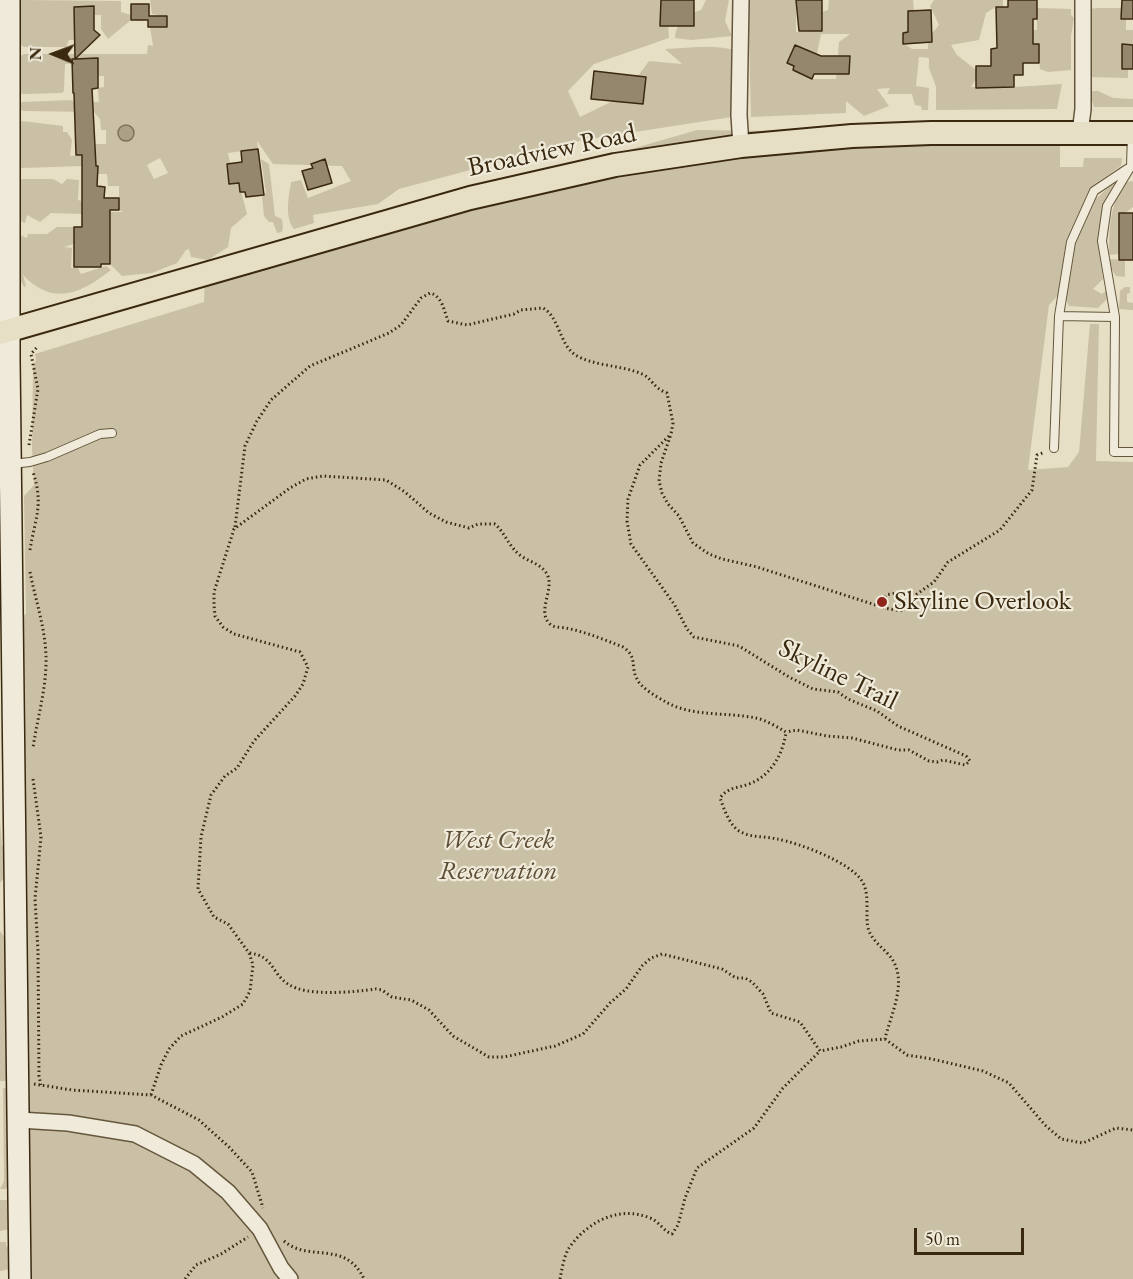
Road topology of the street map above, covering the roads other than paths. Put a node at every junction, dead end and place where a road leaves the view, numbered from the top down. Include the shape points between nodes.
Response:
1 (741, 0) edge
2 (1083, 0) edge
3 (6, 10) edge
4 (4, 98) edge
5 (1132, 133) edge
6 (1080, 134) junction
7 (741, 146) junction
8 (1132, 167) edge
9 (1059, 316) junction
10 (1115, 317) junction
11 (5, 331) edge
12 (112, 433) dead end
13 (1054, 448) road end
14 (1133, 452) edge
15 (21, 463) junction
16 (19, 1120) junction
17 (20, 1279) edge
18 (290, 1279) edge

1 - 7 street
2 - 6 street
3 - 4 street
4 - 11 street
5 - 6 main road, Broadview Road
5 - 8 lane
6 - 7 main road, Broadview Road via 909,134
7 - 11 main road, Broadview Road via 615,165 511,187
8 - 9 lane via 1094,191 1071,242
8 - 10 lane via 1107,206 1102,241
9 - 10 lane
9 - 13 lane
10 - 14 lane via 1114,452
11 - 15 street
12 - 15 lane
15 - 16 street via 9,627
16 - 17 street
16 - 18 street via 135,1134 194,1164 228,1192 260,1228

